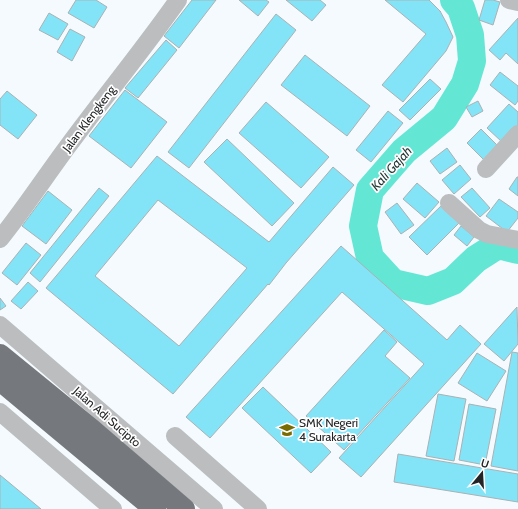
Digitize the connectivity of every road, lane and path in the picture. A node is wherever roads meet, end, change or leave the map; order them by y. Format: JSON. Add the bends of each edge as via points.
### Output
{"nodes":[{"id":1,"x":178,"y":0,"type":"edge"},
{"id":2,"x":509,"y":0,"type":"edge"},
{"id":3,"x":518,"y":2,"type":"edge"},
{"id":4,"x":518,"y":134,"type":"edge"},
{"id":5,"x":486,"y":168,"type":"dead end"},
{"id":6,"x":449,"y":203,"type":"dead end"},
{"id":7,"x":0,"y":239,"type":"edge"},
{"id":8,"x":518,"y":240,"type":"edge"},
{"id":9,"x":0,"y":325,"type":"edge"},
{"id":10,"x":0,"y":355,"type":"edge"},
{"id":11,"x":34,"y":355,"type":"junction"},
{"id":12,"x":9,"y":379,"type":"edge"},
{"id":13,"x":30,"y":405,"type":"junction"},
{"id":14,"x":0,"y":412,"type":"edge"},
{"id":15,"x":99,"y":423,"type":"junction"},
{"id":16,"x":14,"y":424,"type":"junction"},
{"id":17,"x":174,"y":436,"type":"dead end"},
{"id":18,"x":222,"y":478,"type":"junction"},
{"id":19,"x":125,"y":484,"type":"junction"},
{"id":20,"x":203,"y":506,"type":"edge"},
{"id":21,"x":108,"y":507,"type":"edge"},
{"id":22,"x":155,"y":509,"type":"edge"},
{"id":23,"x":258,"y":509,"type":"edge"}],
"edges":[{"from":1,"to":7,"type":"street","name":"Jalan Klengkeng"},
{"from":2,"to":3,"type":"street"},
{"from":4,"to":5,"type":"street"},
{"from":6,"to":8,"type":"street","via":[[479,230]]},
{"from":9,"to":11,"type":"street","name":"Jalan Adi Sucipto"},
{"from":10,"to":12,"type":"highway","name":"Jalan Adi Sucipto"},
{"from":11,"to":12,"type":"street"},
{"from":11,"to":15,"type":"street","name":"Jalan Adi Sucipto"},
{"from":12,"to":13,"type":"highway","name":"Jalan Adi Sucipto"},
{"from":12,"to":15,"type":"highway","name":"Jalan Adi Sucipto"},
{"from":13,"to":16,"type":"street"},
{"from":13,"to":19,"type":"highway","name":"Jalan Adi Sucipto"},
{"from":14,"to":16,"type":"street"},
{"from":15,"to":20,"type":"highway","name":"Jalan Adi Sucipto"},
{"from":16,"to":21,"type":"street"},
{"from":17,"to":18,"type":"street"},
{"from":18,"to":20,"type":"street"},
{"from":18,"to":23,"type":"street"},
{"from":19,"to":21,"type":"street"},
{"from":19,"to":22,"type":"highway","name":"Jalan Adi Sucipto"}]}
